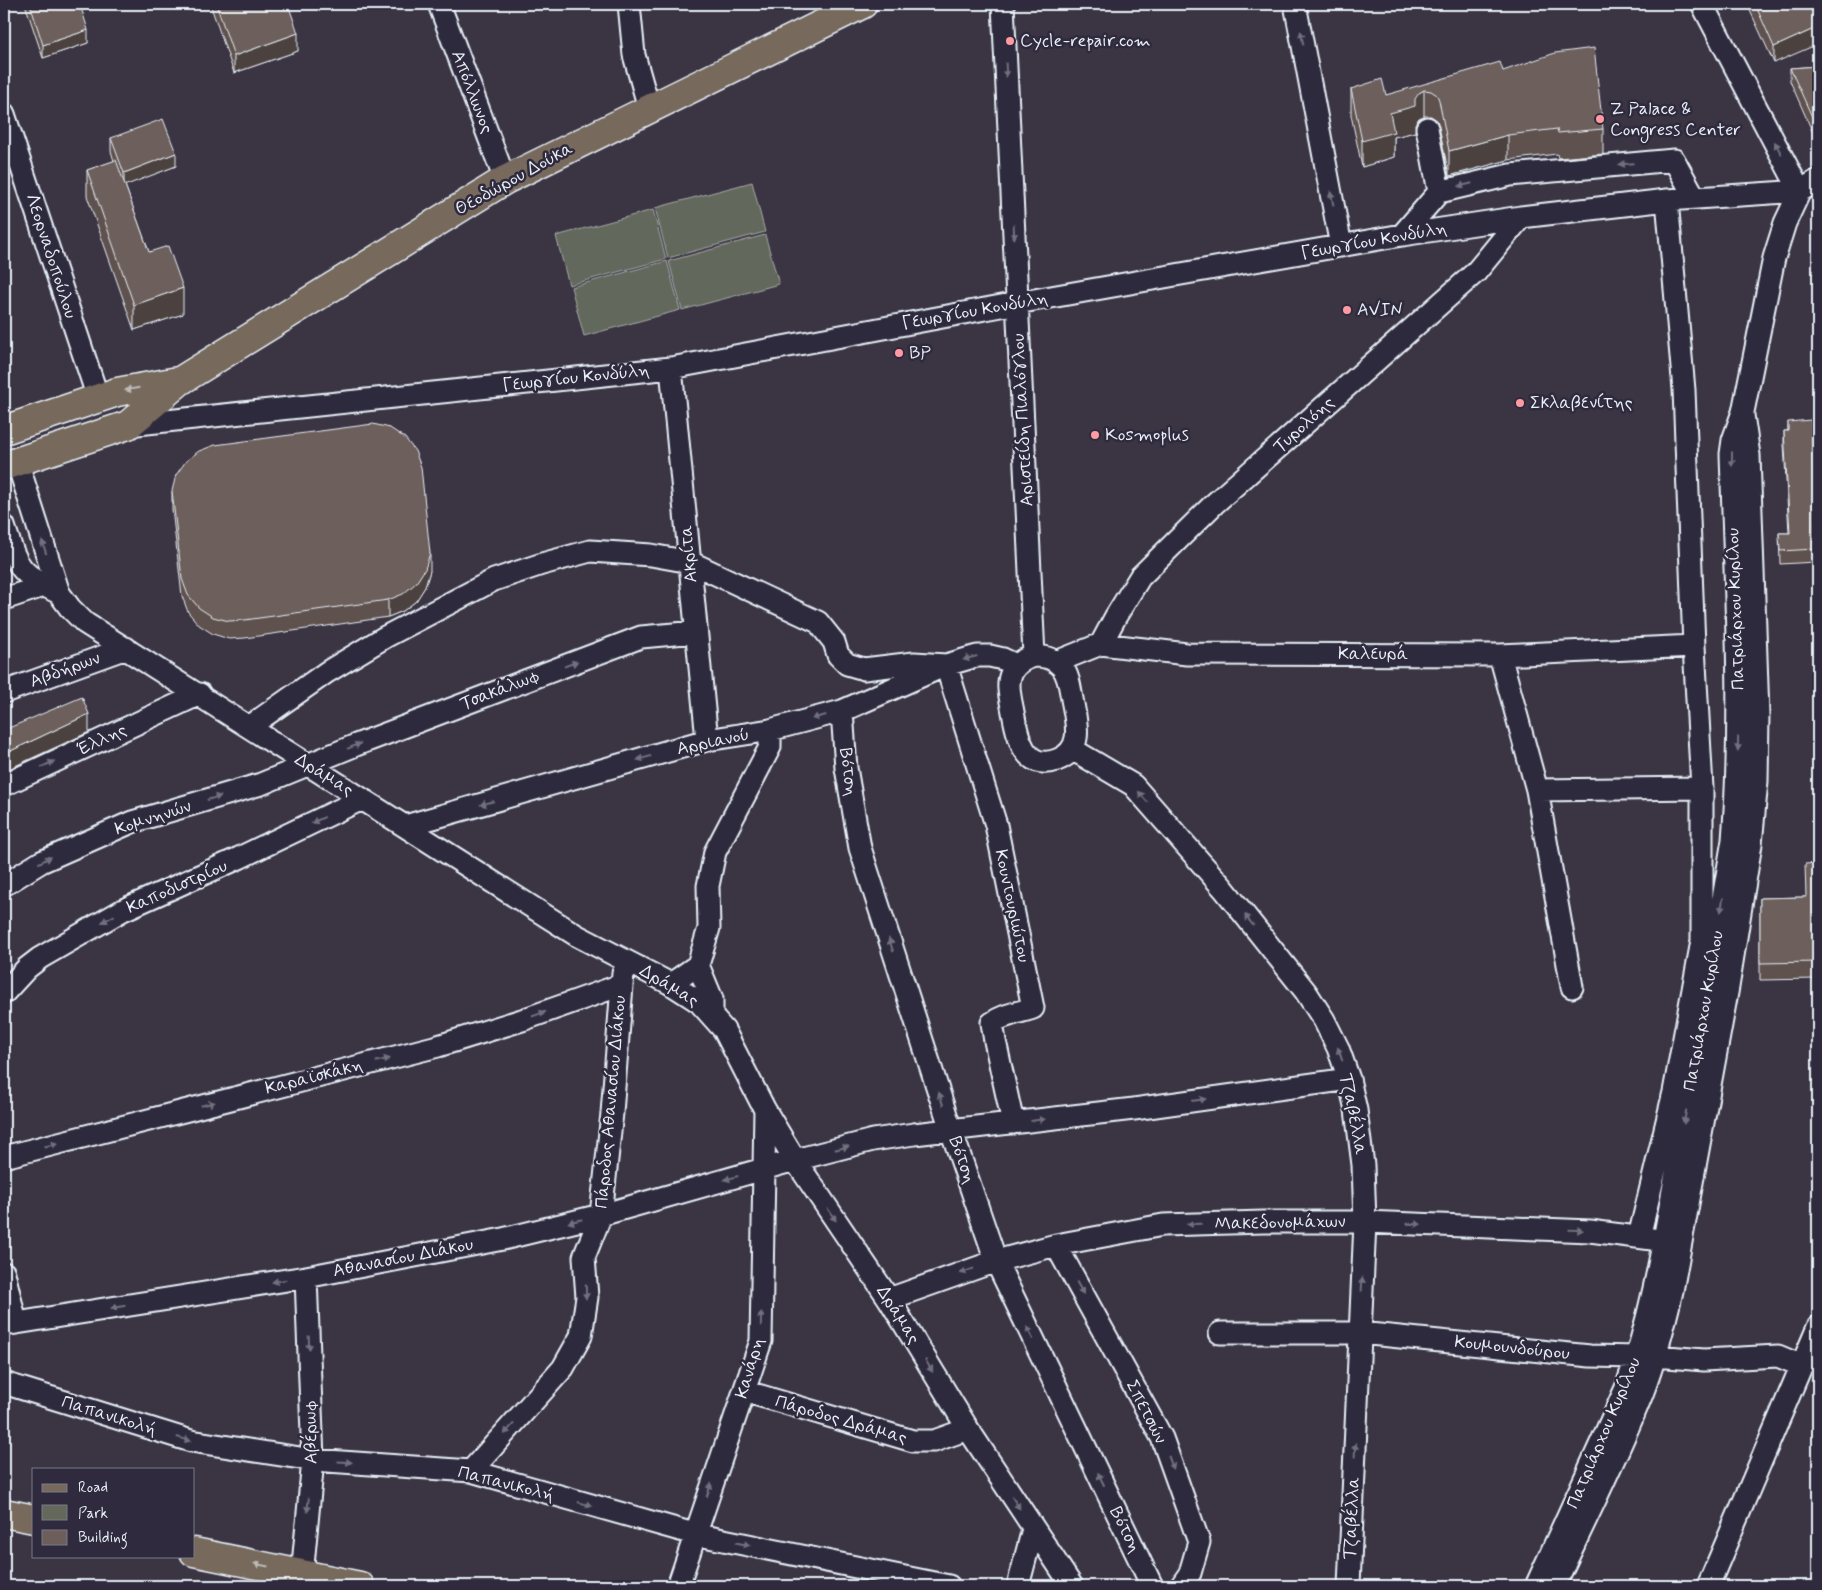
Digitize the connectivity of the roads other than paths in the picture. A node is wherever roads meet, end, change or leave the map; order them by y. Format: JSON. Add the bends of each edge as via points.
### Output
{"nodes":[{"id":1,"x":439,"y":4,"type":"edge"},
{"id":2,"x":629,"y":4,"type":"edge"},
{"id":3,"x":863,"y":4,"type":"edge"},
{"id":4,"x":1003,"y":4,"type":"edge"},
{"id":5,"x":1295,"y":4,"type":"edge"},
{"id":6,"x":1702,"y":4,"type":"edge"},
{"id":7,"x":650,"y":108,"type":"junction"},
{"id":8,"x":4,"y":114,"type":"edge"},
{"id":9,"x":1427,"y":128,"type":"dead end"},
{"id":10,"x":505,"y":180,"type":"junction"},
{"id":11,"x":1812,"y":188,"type":"edge"},
{"id":12,"x":1439,"y":192,"type":"junction"},
{"id":13,"x":1695,"y":198,"type":"junction"},
{"id":14,"x":1667,"y":200,"type":"junction"},
{"id":15,"x":1521,"y":217,"type":"junction"},
{"id":16,"x":1402,"y":235,"type":"junction"},
{"id":17,"x":1341,"y":246,"type":"junction"},
{"id":18,"x":1017,"y":303,"type":"junction"},
{"id":19,"x":672,"y":368,"type":"junction"},
{"id":20,"x":180,"y":381,"type":"junction"},
{"id":21,"x":98,"y":398,"type":"junction"},
{"id":22,"x":128,"y":424,"type":"junction"},
{"id":23,"x":4,"y":430,"type":"edge"},
{"id":24,"x":8,"y":461,"type":"edge"},
{"id":25,"x":4,"y":526,"type":"edge"},
{"id":26,"x":690,"y":562,"type":"junction"},
{"id":27,"x":51,"y":590,"type":"junction"},
{"id":28,"x":4,"y":599,"type":"edge"},
{"id":29,"x":696,"y":632,"type":"junction"},
{"id":30,"x":1101,"y":644,"type":"junction"},
{"id":31,"x":1694,"y":646,"type":"junction"},
{"id":32,"x":126,"y":648,"type":"junction"},
{"id":33,"x":1500,"y":655,"type":"junction"},
{"id":34,"x":1025,"y":661,"type":"junction"},
{"id":35,"x":1056,"y":662,"type":"junction"},
{"id":36,"x":946,"y":665,"type":"junction"},
{"id":37,"x":4,"y":692,"type":"edge"},
{"id":38,"x":200,"y":694,"type":"junction"},
{"id":39,"x":842,"y":711,"type":"junction"},
{"id":40,"x":249,"y":727,"type":"junction"},
{"id":41,"x":770,"y":730,"type":"junction"},
{"id":42,"x":707,"y":740,"type":"junction"},
{"id":43,"x":1072,"y":749,"type":"junction"},
{"id":44,"x":308,"y":765,"type":"junction"},
{"id":45,"x":4,"y":785,"type":"edge"},
{"id":46,"x":1702,"y":788,"type":"junction"},
{"id":47,"x":1536,"y":790,"type":"junction"},
{"id":48,"x":362,"y":799,"type":"junction"},
{"id":49,"x":405,"y":826,"type":"junction"},
{"id":50,"x":4,"y":885,"type":"edge"},
{"id":51,"x":624,"y":960,"type":"junction"},
{"id":52,"x":698,"y":965,"type":"junction"},
{"id":53,"x":671,"y":984,"type":"junction"},
{"id":54,"x":621,"y":985,"type":"junction"},
{"id":55,"x":1572,"y":987,"type":"dead end"},
{"id":56,"x":4,"y":993,"type":"edge"},
{"id":57,"x":712,"y":1015,"type":"junction"},
{"id":58,"x":1348,"y":1079,"type":"junction"},
{"id":59,"x":765,"y":1110,"type":"junction"},
{"id":60,"x":1013,"y":1123,"type":"junction"},
{"id":61,"x":952,"y":1130,"type":"junction"},
{"id":62,"x":4,"y":1157,"type":"edge"},
{"id":63,"x":795,"y":1160,"type":"junction"},
{"id":64,"x":764,"y":1169,"type":"junction"},
{"id":65,"x":601,"y":1215,"type":"junction"},
{"id":66,"x":1365,"y":1222,"type":"junction"},
{"id":67,"x":1639,"y":1237,"type":"junction"},
{"id":68,"x":1672,"y":1242,"type":"junction"},
{"id":69,"x":1056,"y":1245,"type":"junction"},
{"id":70,"x":996,"y":1261,"type":"junction"},
{"id":71,"x":4,"y":1273,"type":"edge"},
{"id":72,"x":306,"y":1277,"type":"junction"},
{"id":73,"x":889,"y":1300,"type":"junction"},
{"id":74,"x":10,"y":1324,"type":"edge"},
{"id":75,"x":1818,"y":1327,"type":"edge"},
{"id":76,"x":1220,"y":1333,"type":"dead end"},
{"id":77,"x":1360,"y":1333,"type":"junction"},
{"id":78,"x":1646,"y":1357,"type":"junction"},
{"id":79,"x":1802,"y":1366,"type":"junction"},
{"id":80,"x":4,"y":1383,"type":"edge"},
{"id":81,"x":744,"y":1391,"type":"junction"},
{"id":82,"x":968,"y":1430,"type":"junction"},
{"id":83,"x":313,"y":1460,"type":"junction"},
{"id":84,"x":471,"y":1471,"type":"junction"},
{"id":85,"x":4,"y":1513,"type":"edge"},
{"id":86,"x":23,"y":1519,"type":"edge"},
{"id":87,"x":1575,"y":1522,"type":"junction"},
{"id":88,"x":1033,"y":1529,"type":"junction"},
{"id":89,"x":694,"y":1534,"type":"junction"},
{"id":90,"x":195,"y":1552,"type":"edge"},
{"id":91,"x":301,"y":1580,"type":"edge"},
{"id":92,"x":360,"y":1586,"type":"edge"},
{"id":93,"x":678,"y":1586,"type":"edge"},
{"id":94,"x":949,"y":1586,"type":"edge"},
{"id":95,"x":1018,"y":1586,"type":"edge"},
{"id":96,"x":1072,"y":1586,"type":"edge"},
{"id":97,"x":1152,"y":1586,"type":"edge"},
{"id":98,"x":1181,"y":1586,"type":"edge"},
{"id":99,"x":1349,"y":1586,"type":"edge"},
{"id":100,"x":1536,"y":1586,"type":"edge"},
{"id":101,"x":1554,"y":1586,"type":"edge"},
{"id":102,"x":1708,"y":1586,"type":"edge"}],
"edges":[{"from":1,"to":10,"type":"street","name":"Απόλλωνος"},
{"from":2,"to":7,"type":"street","via":[[634,55]]},
{"from":3,"to":7,"type":"main road","name":"Θεοδώρου Δούκα"},
{"from":4,"to":18,"type":"street","name":"Αριστείδη Πιαλόγλου","one_way":true},
{"from":17,"to":5,"type":"street","one_way":true},
{"from":11,"to":6,"type":"street","one_way":true},
{"from":7,"to":10,"type":"main road","name":"Θεοδώρου Δούκα"},
{"from":8,"to":21,"type":"street","name":"Λεορναδοπούλου"},
{"from":9,"to":12,"type":"street"},
{"from":10,"to":20,"type":"main road","name":"Θεοδώρου Δούκα"},
{"from":11,"to":13,"type":"street","name":"Γεωργίου Κονδύλη"},
{"from":11,"to":68,"type":"street","name":"Πατριάρχου Κυρίλου","via":[[1785,223],[1774,258],[1743,412],[1749,455],[1748,715],[1757,781],[1752,844],[1719,985]]},
{"from":13,"to":12,"type":"street","one_way":true,"via":[[1674,160],[1510,175]]},
{"from":12,"to":16,"type":"street"},
{"from":13,"to":14,"type":"street","name":"Γεωργίου Κονδύλη"},
{"from":14,"to":15,"type":"street","name":"Γεωργίου Κονδύλη"},
{"from":14,"to":31,"type":"street","via":[[1684,390]]},
{"from":15,"to":16,"type":"street","name":"Γεωργίου Κονδύλη"},
{"from":15,"to":30,"type":"street","name":"Τυρολόης","via":[[1476,272],[1214,504],[1140,577]]},
{"from":16,"to":17,"type":"street","name":"Γεωργίου Κονδύλη"},
{"from":17,"to":18,"type":"street","name":"Γεωργίου Κονδύλη"},
{"from":18,"to":19,"type":"street","name":"Γεωργίου Κονδύλη"},
{"from":18,"to":34,"type":"street","name":"Αριστείδη Πιαλόγλου"},
{"from":19,"to":22,"type":"street","name":"Γεωργίου Κονδύλη"},
{"from":19,"to":26,"type":"street","name":"Ακρίτα"},
{"from":20,"to":21,"type":"main road","name":"Θεοδώρου Δούκα","one_way":true},
{"from":20,"to":22,"type":"main road","name":"Θεοδώρου Δούκα"},
{"from":21,"to":23,"type":"main road","name":"Θεοδώρου Δούκα"},
{"from":22,"to":24,"type":"main road","name":"Θεοδώρου Δούκα"},
{"from":27,"to":24,"type":"street","name":"Δράμας","one_way":true},
{"from":25,"to":27,"type":"street","name":"Δράμας","via":[[21,569]]},
{"from":26,"to":29,"type":"street","name":"Ακρίτα"},
{"from":26,"to":36,"type":"street","via":[[818,622],[847,664],[864,670],[914,662]]},
{"from":26,"to":40,"type":"street","via":[[651,555],[590,551],[494,580],[385,637],[327,672]]},
{"from":27,"to":28,"type":"street"},
{"from":27,"to":32,"type":"street","name":"Δράμας","via":[[85,623]]},
{"from":29,"to":42,"type":"street","name":"Ακρίτα"},
{"from":44,"to":29,"type":"street","name":"Τσακάλωφ","one_way":true,"via":[[641,637]]},
{"from":30,"to":33,"type":"street","name":"Καλευρά","via":[[1187,654]]},
{"from":30,"to":35,"type":"street","name":"Καλευρά"},
{"from":31,"to":33,"type":"street","name":"Καλευρά"},
{"from":31,"to":46,"type":"street"},
{"from":32,"to":37,"type":"street","name":"Αβδήρων"},
{"from":32,"to":38,"type":"street","name":"Δράμας"},
{"from":33,"to":47,"type":"street"},
{"from":34,"to":35,"type":"street","via":[[1044,656]]},
{"from":34,"to":36,"type":"street","name":"Αρριανού","one_way":true,"via":[[977,656]]},
{"from":34,"to":43,"type":"street","via":[[1011,674],[1009,682],[1018,740],[1029,755],[1047,762],[1065,756]]},
{"from":35,"to":43,"type":"street","via":[[1067,676],[1078,730]]},
{"from":36,"to":39,"type":"street","name":"Αρριανού"},
{"from":36,"to":60,"type":"street","name":"Κουντουριώτου","via":[[996,825],[1033,1008],[1001,1017],[992,1023]]},
{"from":38,"to":40,"type":"street","name":"Δράμας"},
{"from":45,"to":38,"type":"street","name":"Έλλης","one_way":true},
{"from":39,"to":41,"type":"street","name":"Αρριανού","one_way":true},
{"from":61,"to":39,"type":"street","name":"Βότση","one_way":true,"via":[[860,848],[846,768]]},
{"from":40,"to":44,"type":"street","name":"Δράμας"},
{"from":41,"to":42,"type":"street","name":"Αρριανού"},
{"from":41,"to":52,"type":"street","via":[[770,747],[715,852],[708,886],[710,928]]},
{"from":42,"to":49,"type":"street","name":"Αρριανού","one_way":true},
{"from":58,"to":43,"type":"street","name":"Τζαβέλλα","one_way":true,"via":[[1338,1048],[1306,992],[1224,889],[1133,785]]},
{"from":44,"to":48,"type":"street","name":"Δράμας"},
{"from":50,"to":44,"type":"street","name":"Κομνηνών","one_way":true,"via":[[41,862],[132,822],[261,784]]},
{"from":46,"to":47,"type":"street"},
{"from":46,"to":67,"type":"street","via":[[1702,942],[1674,1092]]},
{"from":47,"to":55,"type":"street"},
{"from":48,"to":49,"type":"street","name":"Δράμας"},
{"from":48,"to":56,"type":"street","name":"Καποδιστρίου","one_way":true,"via":[[123,910],[40,958]]},
{"from":49,"to":51,"type":"street","name":"Δράμας","via":[[576,935]]},
{"from":51,"to":53,"type":"street","name":"Δράμας"},
{"from":51,"to":54,"type":"street","name":"Πάροδος Αθανασίου Διάκου"},
{"from":52,"to":53,"type":"street"},
{"from":52,"to":57,"type":"street","via":[[712,999]]},
{"from":53,"to":57,"type":"street","name":"Δράμας","via":[[699,1002]]},
{"from":62,"to":54,"type":"street","name":"Καραϊσκάκη","one_way":true,"via":[[438,1046]]},
{"from":54,"to":65,"type":"street","name":"Πάροδος Αθανασίου Διάκου"},
{"from":57,"to":59,"type":"street","name":"Δράμας","via":[[732,1044]]},
{"from":60,"to":58,"type":"street","one_way":true},
{"from":58,"to":66,"type":"street","name":"Τζαβέλλα","via":[[1363,1165]]},
{"from":59,"to":63,"type":"street","name":"Δράμας"},
{"from":59,"to":64,"type":"street","name":"Κανάρη"},
{"from":60,"to":61,"type":"street"},
{"from":63,"to":61,"type":"street","one_way":true,"via":[[873,1140]]},
{"from":61,"to":70,"type":"street","name":"Βότση"},
{"from":63,"to":64,"type":"street","name":"Αθανασίου Διάκου"},
{"from":63,"to":73,"type":"street","name":"Δράμας","one_way":true},
{"from":64,"to":65,"type":"street","name":"Αθανασίου Διάκου","one_way":true},
{"from":81,"to":64,"type":"street","name":"Κανάρη","one_way":true,"via":[[761,1341]]},
{"from":65,"to":72,"type":"street","name":"Αθανασίου Διάκου","one_way":true,"via":[[503,1239]]},
{"from":65,"to":84,"type":"street","name":"Πάροδος Αθανασίου Διάκου","one_way":true,"via":[[584,1257],[587,1297],[581,1336],[563,1368]]},
{"from":66,"to":67,"type":"street","name":"Μακεδονομάχων","one_way":true,"via":[[1590,1231]]},
{"from":66,"to":69,"type":"street","name":"Μακεδονομάχων","one_way":true,"via":[[1163,1225]]},
{"from":77,"to":66,"type":"street","name":"Τζαβέλλα","one_way":true},
{"from":67,"to":68,"type":"street","name":"Μακεδονομάχων"},
{"from":68,"to":78,"type":"street","name":"Πατριάρχου Κυρίλου","via":[[1648,1319]]},
{"from":69,"to":70,"type":"street","name":"Μακεδονομάχων"},
{"from":69,"to":98,"type":"street","name":"Σπετσών","one_way":true,"via":[[1162,1438],[1199,1542],[1190,1573]]},
{"from":70,"to":73,"type":"street","name":"Μακεδονομάχων","one_way":true},
{"from":97,"to":70,"type":"street","name":"Βότση","one_way":true},
{"from":71,"to":74,"type":"street"},
{"from":72,"to":74,"type":"street","name":"Αθανασίου Διάκου","one_way":true},
{"from":72,"to":83,"type":"street","name":"Αβέρωφ","one_way":true},
{"from":73,"to":82,"type":"street","name":"Δράμας","one_way":true},
{"from":75,"to":79,"type":"street"},
{"from":76,"to":77,"type":"street","name":"Κουμουνδούρου"},
{"from":77,"to":78,"type":"street","name":"Κουμουνδούρου","via":[[1590,1356]]},
{"from":99,"to":77,"type":"street","name":"Τζαβέλλα","one_way":true},
{"from":78,"to":79,"type":"street","name":"Κουμουνδούρου","via":[[1704,1360],[1778,1356]]},
{"from":78,"to":87,"type":"street","name":"Πατριάρχου Κυρίλου","via":[[1642,1393],[1627,1431]]},
{"from":79,"to":102,"type":"street"},
{"from":80,"to":83,"type":"street","name":"Παπανικολή","one_way":true,"via":[[191,1441]]},
{"from":81,"to":82,"type":"street","name":"Πάροδος Δράμας","via":[[913,1441],[934,1442]]},
{"from":89,"to":81,"type":"street","name":"Κανάρη","one_way":true},
{"from":82,"to":88,"type":"street","name":"Δράμας","one_way":true},
{"from":83,"to":84,"type":"street","name":"Παπανικολή","one_way":true},
{"from":83,"to":91,"type":"street","name":"Αβέρωφ","one_way":true},
{"from":84,"to":89,"type":"street","name":"Παπανικολή","one_way":true},
{"from":85,"to":86,"type":"main road"},
{"from":87,"to":100,"type":"street","name":"Πατριάρχου Κυρίλου"},
{"from":87,"to":101,"type":"street","name":"Πατριάρχου Κυρίλου"},
{"from":88,"to":95,"type":"street"},
{"from":88,"to":96,"type":"street","name":"Δράμας"},
{"from":89,"to":93,"type":"street","name":"Κανάρη"},
{"from":89,"to":94,"type":"street","name":"Παπανικολή","one_way":true},
{"from":91,"to":90,"type":"main road","one_way":true},
{"from":91,"to":92,"type":"main road"}]}
